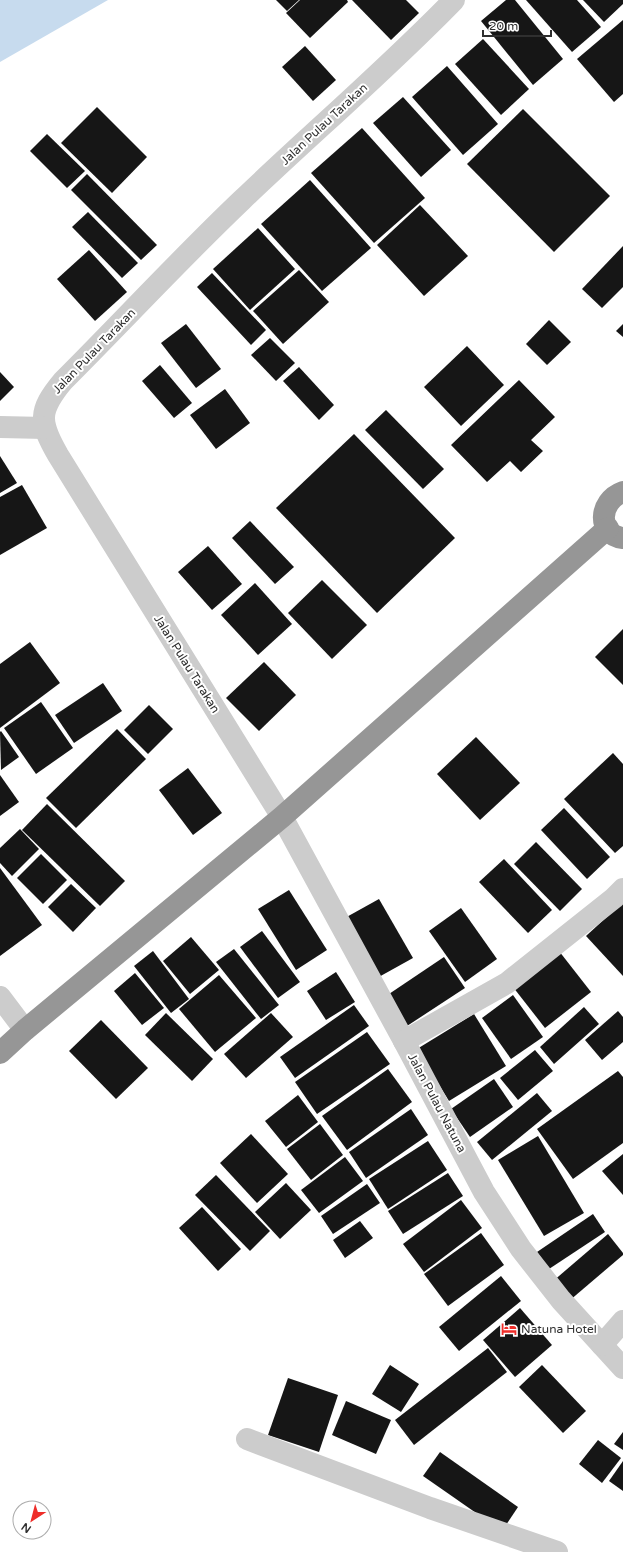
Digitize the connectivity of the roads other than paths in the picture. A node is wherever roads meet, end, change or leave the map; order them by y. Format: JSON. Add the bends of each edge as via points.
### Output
{"nodes":[{"id":1,"x":454,"y":0,"type":"edge"},
{"id":2,"x":0,"y":427,"type":"edge"},
{"id":3,"x":45,"y":428,"type":"junction"},
{"id":4,"x":623,"y":492,"type":"edge"},
{"id":5,"x":615,"y":533,"type":"edge"},
{"id":6,"x":282,"y":817,"type":"junction"},
{"id":7,"x":623,"y":889,"type":"edge"},
{"id":8,"x":0,"y":997,"type":"edge"},
{"id":9,"x":25,"y":1030,"type":"junction"},
{"id":10,"x":404,"y":1041,"type":"junction"},
{"id":11,"x":0,"y":1052,"type":"edge"},
{"id":12,"x":623,"y":1321,"type":"edge"},
{"id":13,"x":602,"y":1345,"type":"junction"},
{"id":14,"x":623,"y":1368,"type":"edge"},
{"id":15,"x":247,"y":1439,"type":"dead end"},
{"id":16,"x":557,"y":1552,"type":"edge"}],
"edges":[{"from":1,"to":3,"type":"street","name":"Jalan Pulau Tarakan","via":[[242,200],[63,381],[46,407],[43,418]]},
{"from":2,"to":3,"type":"street"},
{"from":3,"to":6,"type":"street","name":"Jalan Pulau Tarakan","via":[[58,455]]},
{"from":4,"to":5,"type":"highway","via":[[610,500],[604,514],[604,521]]},
{"from":5,"to":6,"type":"highway"},
{"from":6,"to":9,"type":"highway"},
{"from":6,"to":10,"type":"street","name":"Jalan Pulau Natuna"},
{"from":7,"to":10,"type":"street","via":[[507,983]]},
{"from":8,"to":9,"type":"street"},
{"from":9,"to":11,"type":"highway"},
{"from":10,"to":13,"type":"street","name":"Jalan Pulau Natuna","via":[[484,1192],[521,1249],[561,1300]]},
{"from":12,"to":13,"type":"street"},
{"from":13,"to":14,"type":"street","name":"Jalan Pulau Natuna"},
{"from":15,"to":16,"type":"street","via":[[430,1508]]}]}
